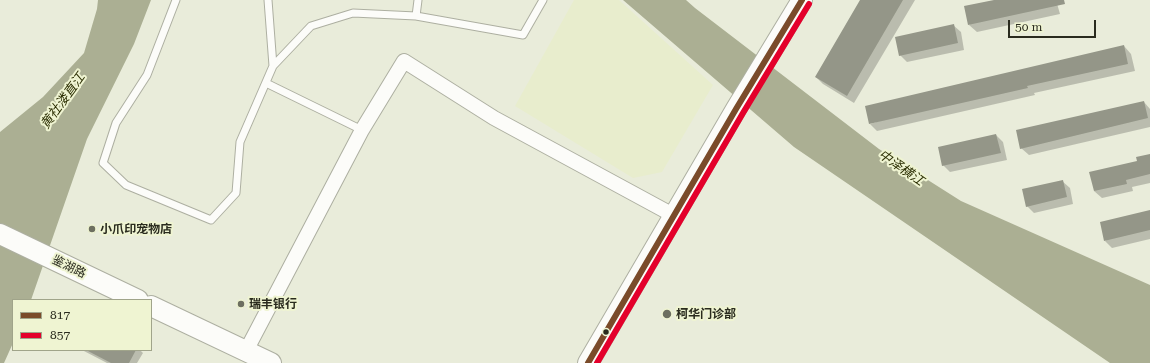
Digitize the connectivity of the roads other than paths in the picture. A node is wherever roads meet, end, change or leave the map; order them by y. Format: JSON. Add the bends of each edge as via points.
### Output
{"nodes":[{"id":1,"x":176,"y":0,"type":"edge"},
{"id":2,"x":268,"y":0,"type":"edge"},
{"id":3,"x":418,"y":0,"type":"edge"},
{"id":4,"x":543,"y":0,"type":"edge"},
{"id":5,"x":802,"y":0,"type":"edge"},
{"id":6,"x":416,"y":16,"type":"junction"},
{"id":7,"x":273,"y":66,"type":"junction"},
{"id":8,"x":266,"y":83,"type":"junction"},
{"id":9,"x":362,"y":130,"type":"junction"},
{"id":10,"x":673,"y":215,"type":"junction"},
{"id":11,"x":0,"y":234,"type":"edge"},
{"id":12,"x":136,"y":299,"type":"edge"},
{"id":13,"x":152,"y":306,"type":"edge"},
{"id":14,"x":246,"y":351,"type":"junction"},
{"id":15,"x":271,"y":363,"type":"edge"},
{"id":16,"x":588,"y":363,"type":"edge"}],
"edges":[{"from":1,"to":8,"type":"lane","via":[[147,75],[116,123],[103,163],[126,185],[211,220],[236,192],[240,142]]},
{"from":2,"to":7,"type":"lane"},
{"from":3,"to":6,"type":"lane"},
{"from":4,"to":6,"type":"lane","via":[[523,35]]},
{"from":5,"to":10,"type":"street"},
{"from":6,"to":7,"type":"lane","via":[[354,13],[311,26]]},
{"from":7,"to":8,"type":"lane"},
{"from":8,"to":9,"type":"lane"},
{"from":9,"to":10,"type":"street","via":[[404,61],[494,118]]},
{"from":9,"to":14,"type":"street"},
{"from":10,"to":16,"type":"street"},
{"from":11,"to":12,"type":"street","name":"鉴湖路"},
{"from":13,"to":14,"type":"street"},
{"from":14,"to":15,"type":"street"}]}
